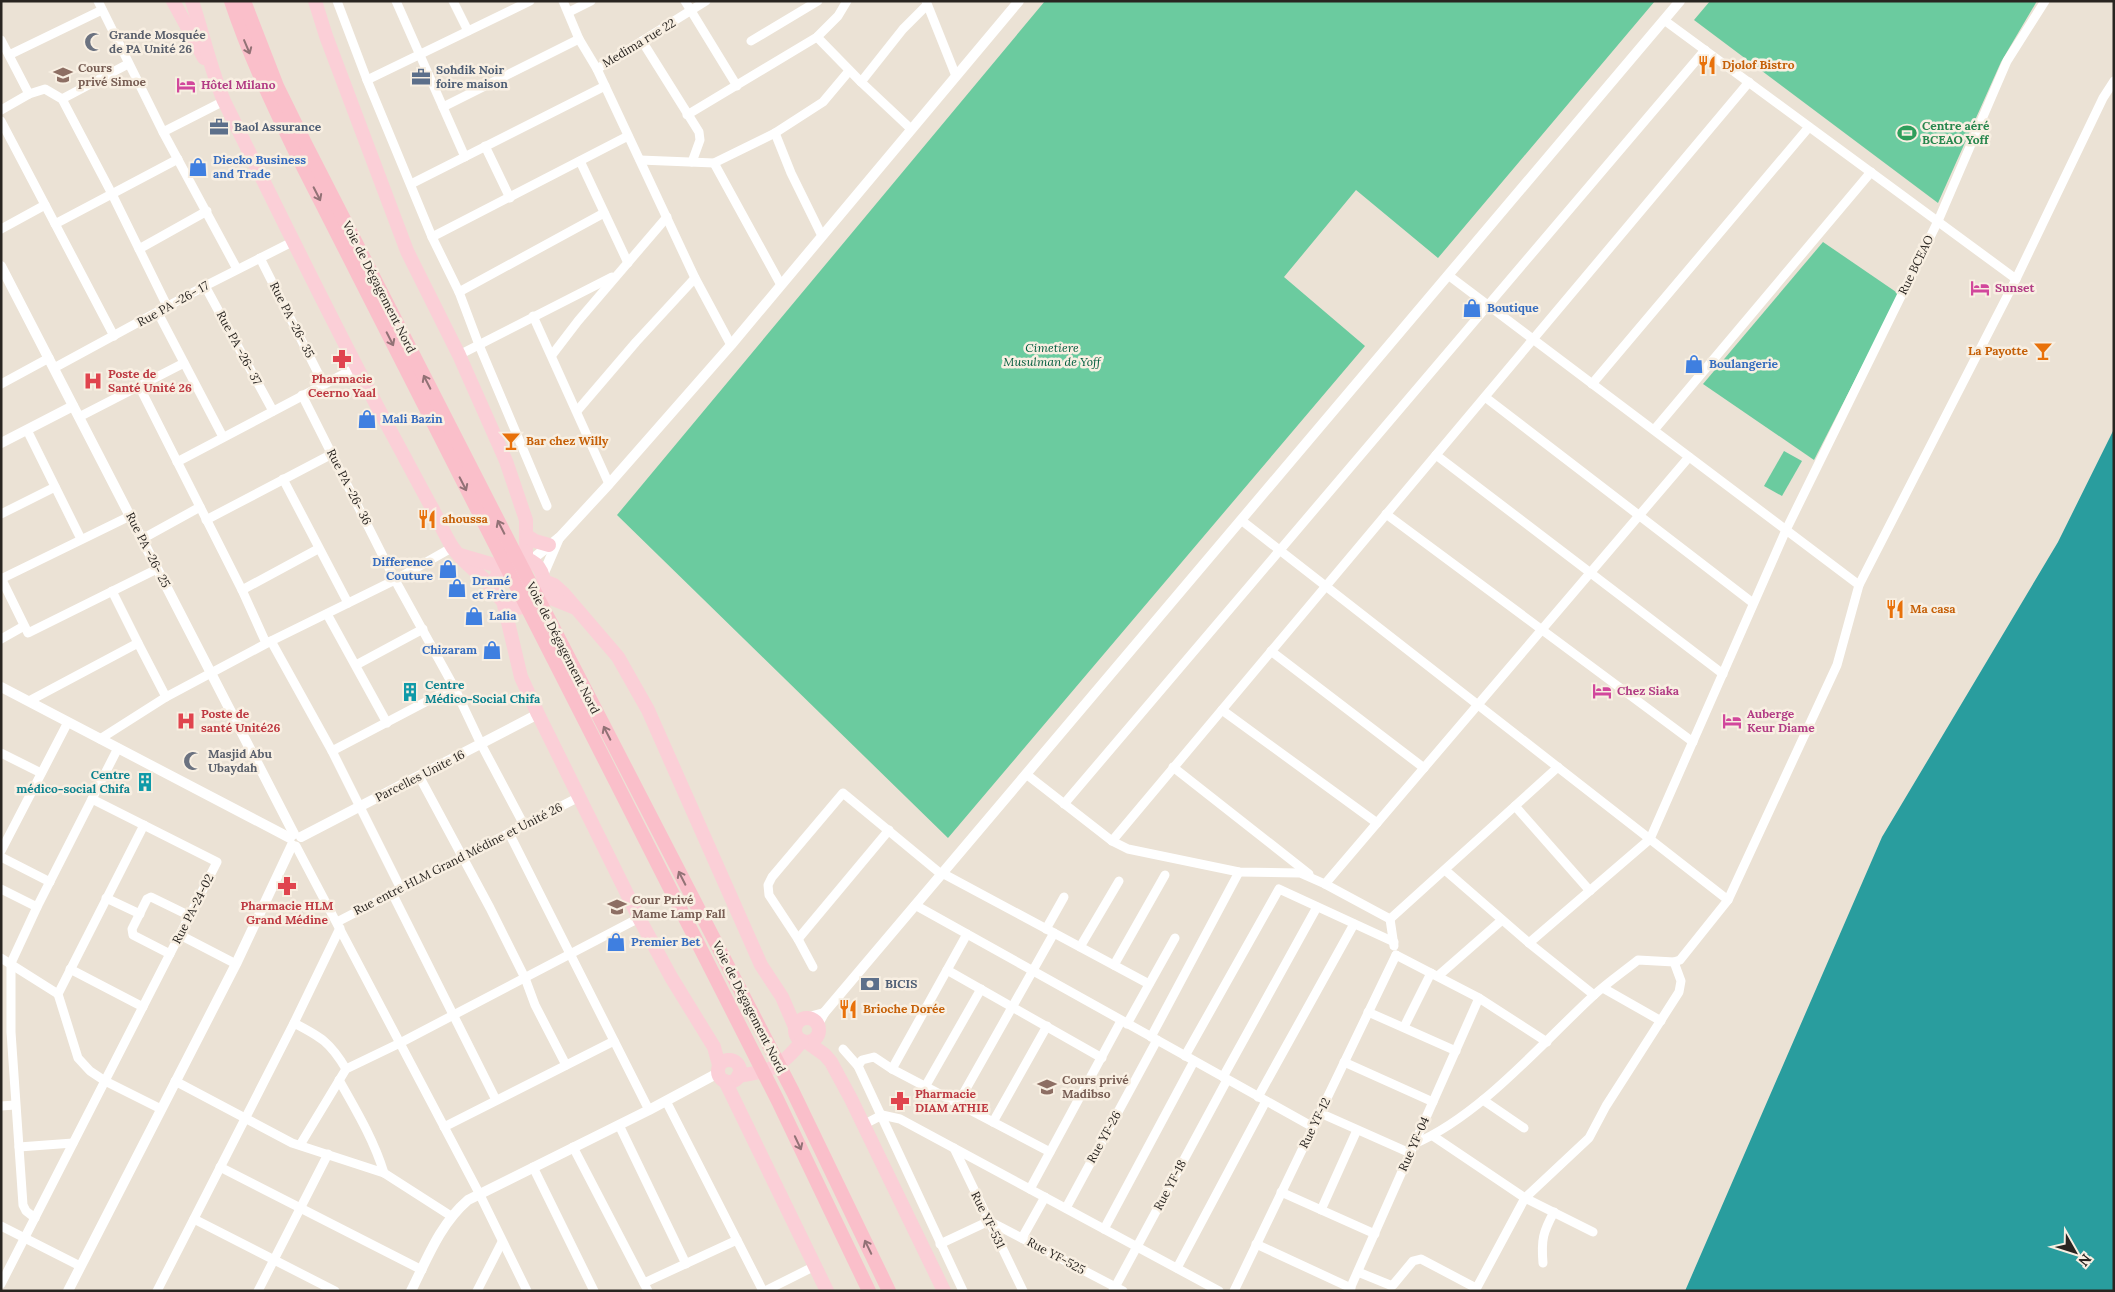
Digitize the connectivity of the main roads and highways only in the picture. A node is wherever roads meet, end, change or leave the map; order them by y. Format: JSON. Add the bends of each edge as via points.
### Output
{"nodes":[{"id":1,"x":173,"y":1,"type":"edge"},
{"id":2,"x":192,"y":1,"type":"edge"},
{"id":3,"x":231,"y":1,"type":"edge"},
{"id":4,"x":244,"y":1,"type":"edge"},
{"id":5,"x":315,"y":1,"type":"edge"},
{"id":6,"x":213,"y":75,"type":"junction"},
{"id":7,"x":526,"y":520,"type":"junction"},
{"id":8,"x":527,"y":536,"type":"junction"},
{"id":9,"x":554,"y":541,"type":"road end"},
{"id":10,"x":456,"y":551,"type":"junction"},
{"id":11,"x":528,"y":560,"type":"junction"},
{"id":12,"x":506,"y":563,"type":"junction"},
{"id":13,"x":543,"y":583,"type":"junction"},
{"id":14,"x":499,"y":596,"type":"junction"},
{"id":15,"x":521,"y":608,"type":"junction"},
{"id":16,"x":513,"y":645,"type":"junction"},
{"id":17,"x":808,"y":1028,"type":"junction"},
{"id":18,"x":729,"y":1071,"type":"junction"},
{"id":19,"x":827,"y":1291,"type":"edge"},
{"id":20,"x":869,"y":1291,"type":"edge"},
{"id":21,"x":889,"y":1291,"type":"edge"},
{"id":22,"x":944,"y":1291,"type":"edge"}],
"edges":[{"from":1,"to":6,"type":"main road"},
{"from":2,"to":6,"type":"main road"},
{"from":3,"to":20,"type":"highway","name":"Voie de Dégagement Nord","one_way":true,"via":[[266,91],[294,149],[777,1099]]},
{"from":21,"to":4,"type":"highway","name":"Voie de Dégagement Nord","one_way":true,"via":[[793,1092],[305,143],[277,86]]},
{"from":5,"to":7,"type":"main road","via":[[407,251],[506,461]]},
{"from":6,"to":10,"type":"main road","via":[[356,368]]},
{"from":7,"to":8,"type":"main road"},
{"from":7,"to":12,"type":"main road"},
{"from":8,"to":9,"type":"main road","via":[[535,542]]},
{"from":8,"to":11,"type":"main road"},
{"from":10,"to":12,"type":"main road"},
{"from":10,"to":14,"type":"main road"},
{"from":11,"to":12,"type":"main road"},
{"from":11,"to":13,"type":"main road","via":[[536,564]]},
{"from":12,"to":14,"type":"main road","via":[[495,578]]},
{"from":13,"to":15,"type":"main road","via":[[533,603]]},
{"from":13,"to":17,"type":"main road","via":[[559,589],[618,657],[648,710],[761,965]]},
{"from":14,"to":15,"type":"main road","via":[[508,605]]},
{"from":14,"to":16,"type":"main road"},
{"from":15,"to":16,"type":"main road"},
{"from":16,"to":18,"type":"main road","via":[[521,676],[538,714],[639,918]]},
{"from":17,"to":18,"type":"main road","via":[[773,1061]]},
{"from":17,"to":22,"type":"main road","via":[[831,1062],[864,1125]]},
{"from":18,"to":19,"type":"main road","via":[[735,1102]]}]}
